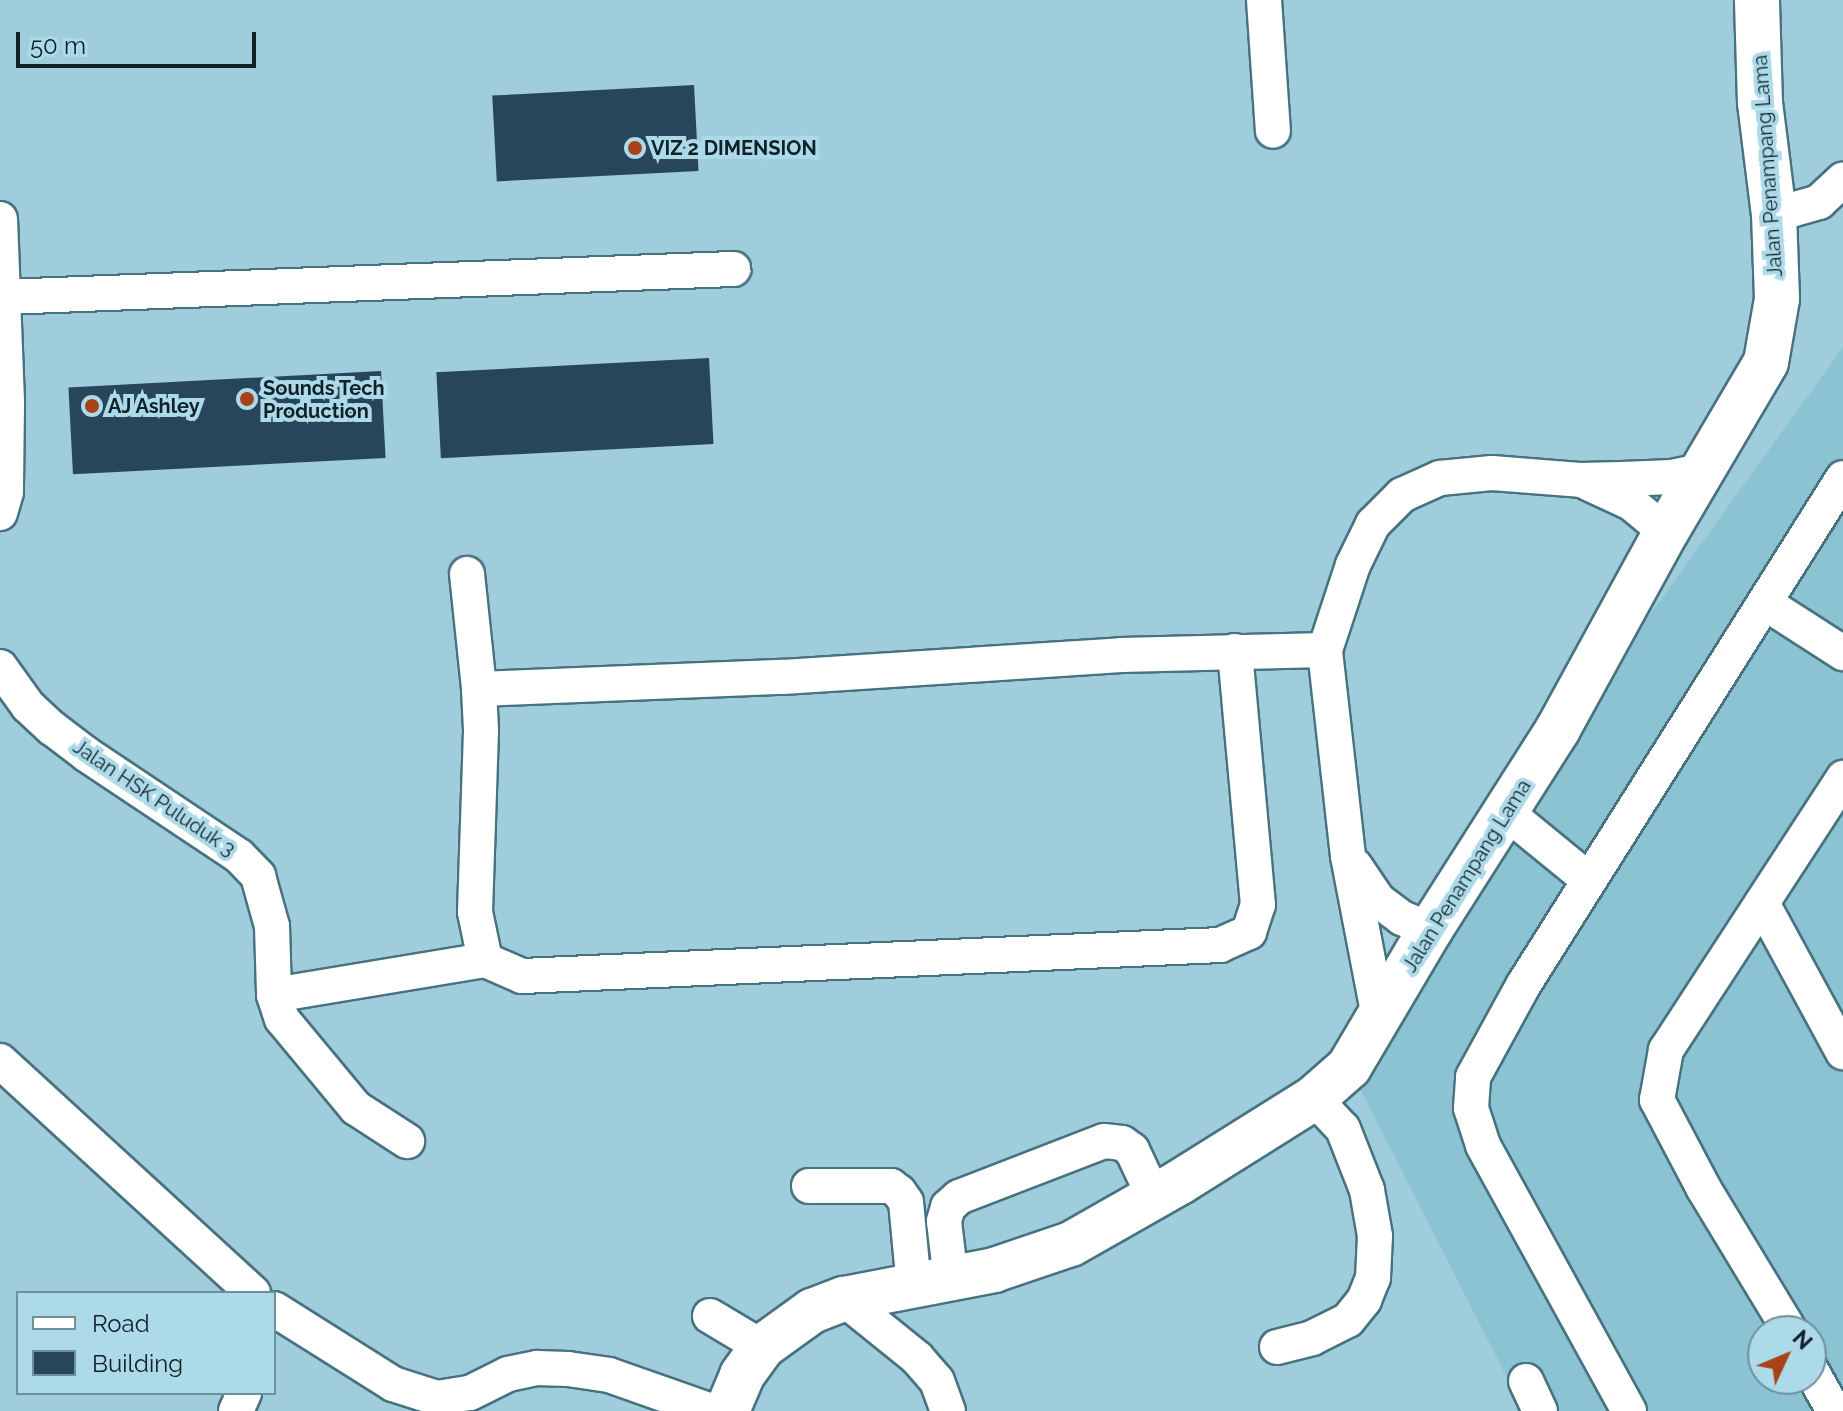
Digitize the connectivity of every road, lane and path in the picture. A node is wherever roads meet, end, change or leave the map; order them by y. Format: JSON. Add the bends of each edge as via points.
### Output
{"nodes":[{"id":1,"x":1264,"y":0,"type":"edge"},
{"id":2,"x":1757,"y":0,"type":"edge"},
{"id":3,"x":1273,"y":131,"type":"dead end"},
{"id":4,"x":1843,"y":180,"type":"edge"},
{"id":5,"x":1774,"y":215,"type":"junction"},
{"id":6,"x":0,"y":219,"type":"edge"},
{"id":7,"x":1,"y":255,"type":"edge"},
{"id":8,"x":733,"y":269,"type":"dead end"},
{"id":9,"x":4,"y":297,"type":"junction"},
{"id":10,"x":1701,"y":471,"type":"junction"},
{"id":11,"x":1843,"y":478,"type":"edge"},
{"id":12,"x":1580,"y":480,"type":"junction"},
{"id":13,"x":0,"y":513,"type":"edge"},
{"id":14,"x":1666,"y":532,"type":"junction"},
{"id":15,"x":467,"y":574,"type":"dead end"},
{"id":16,"x":1765,"y":603,"type":"junction"},
{"id":17,"x":1325,"y":650,"type":"junction"},
{"id":18,"x":1235,"y":651,"type":"junction"},
{"id":19,"x":1843,"y":653,"type":"edge"},
{"id":20,"x":0,"y":667,"type":"edge"},
{"id":21,"x":479,"y":689,"type":"junction"},
{"id":22,"x":1843,"y":778,"type":"edge"},
{"id":23,"x":1507,"y":813,"type":"junction"},
{"id":24,"x":1348,"y":856,"type":"junction"},
{"id":25,"x":1589,"y":880,"type":"junction"},
{"id":26,"x":1762,"y":903,"type":"junction"},
{"id":27,"x":1430,"y":930,"type":"junction"},
{"id":28,"x":485,"y":960,"type":"junction"},
{"id":29,"x":274,"y":995,"type":"junction"},
{"id":30,"x":1379,"y":1017,"type":"junction"},
{"id":31,"x":1843,"y":1052,"type":"edge"},
{"id":32,"x":0,"y":1061,"type":"edge"},
{"id":33,"x":1314,"y":1098,"type":"junction"},
{"id":34,"x":407,"y":1141,"type":"dead end"},
{"id":35,"x":809,"y":1186,"type":"dead end"},
{"id":36,"x":1154,"y":1197,"type":"junction"},
{"id":37,"x":932,"y":1284,"type":"junction"},
{"id":38,"x":251,"y":1291,"type":"edge"},
{"id":39,"x":844,"y":1299,"type":"junction"},
{"id":40,"x":1780,"y":1315,"type":"edge"},
{"id":41,"x":710,"y":1316,"type":"dead end"},
{"id":42,"x":277,"y":1317,"type":"edge"},
{"id":43,"x":762,"y":1347,"type":"junction"},
{"id":44,"x":1277,"y":1347,"type":"dead end"},
{"id":45,"x":636,"y":1398,"type":"edge"},
{"id":46,"x":437,"y":1404,"type":"edge"},
{"id":47,"x":711,"y":1411,"type":"edge"},
{"id":48,"x":727,"y":1411,"type":"edge"},
{"id":49,"x":948,"y":1411,"type":"edge"},
{"id":50,"x":1629,"y":1411,"type":"edge"}],
"edges":[{"from":1,"to":3,"type":"street"},
{"from":2,"to":5,"type":"main road","name":"Jalan Penampang Lama","via":[[1760,103]]},
{"from":4,"to":5,"type":"street","via":[[1819,202]]},
{"from":5,"to":10,"type":"main road","name":"Jalan Penampang Lama","via":[[1777,299],[1766,362]]},
{"from":6,"to":7,"type":"street"},
{"from":7,"to":9,"type":"street"},
{"from":8,"to":9,"type":"street"},
{"from":9,"to":13,"type":"street","via":[[6,492]]},
{"from":10,"to":12,"type":"street"},
{"from":10,"to":14,"type":"main road","name":"Jalan Penampang Lama"},
{"from":11,"to":16,"type":"street"},
{"from":12,"to":14,"type":"street","via":[[1631,503]]},
{"from":12,"to":17,"type":"street","via":[[1492,473],[1440,478],[1402,495],[1373,524]]},
{"from":14,"to":23,"type":"main road","name":"Jalan Penampang Lama"},
{"from":15,"to":21,"type":"street"},
{"from":16,"to":19,"type":"street"},
{"from":16,"to":25,"type":"street"},
{"from":17,"to":18,"type":"street"},
{"from":17,"to":24,"type":"street"},
{"from":18,"to":21,"type":"street"},
{"from":18,"to":28,"type":"street","via":[[1258,905],[1249,932],[1220,945],[522,976]]},
{"from":20,"to":29,"type":"street","name":"Jalan HSK Puluduk 3","via":[[52,728],[239,856],[258,876],[272,926]]},
{"from":21,"to":28,"type":"street","via":[[475,912]]},
{"from":22,"to":26,"type":"street"},
{"from":23,"to":25,"type":"street"},
{"from":23,"to":27,"type":"main road","name":"Jalan Penampang Lama"},
{"from":24,"to":27,"type":"street","via":[[1378,900]]},
{"from":24,"to":30,"type":"street"},
{"from":25,"to":50,"type":"street","via":[[1493,1036],[1473,1077],[1471,1108],[1483,1145]]},
{"from":26,"to":31,"type":"street"},
{"from":26,"to":40,"type":"street","via":[[1666,1050],[1657,1100]]},
{"from":27,"to":30,"type":"main road","name":"Jalan Penampang Lama"},
{"from":28,"to":29,"type":"street"},
{"from":29,"to":34,"type":"street","via":[[293,1036],[356,1108]]},
{"from":30,"to":33,"type":"main road","name":"Jalan Penampang Lama","via":[[1349,1067]]},
{"from":32,"to":38,"type":"street"},
{"from":33,"to":36,"type":"main road","name":"Jalan Penampang Lama"},
{"from":33,"to":44,"type":"street","via":[[1343,1129],[1367,1190],[1375,1236],[1373,1278],[1348,1320],[1312,1338]]},
{"from":35,"to":37,"type":"street","via":[[891,1186],[899,1192]]},
{"from":36,"to":37,"type":"main road","name":"Jalan Penampang Lama","via":[[1071,1244]]},
{"from":36,"to":37,"type":"street","via":[[1132,1150],[1104,1141],[959,1197],[948,1207]]},
{"from":37,"to":39,"type":"main road","name":"Jalan Penampang Lama"},
{"from":39,"to":43,"type":"main road","name":"Jalan Penampang Lama","via":[[803,1316]]},
{"from":39,"to":49,"type":"street","via":[[917,1358],[937,1381]]},
{"from":41,"to":43,"type":"street"},
{"from":42,"to":46,"type":"street"},
{"from":43,"to":48,"type":"main road","name":"Jalan Penampang Lama","via":[[742,1375]]},
{"from":45,"to":46,"type":"street","via":[[595,1373],[537,1368],[508,1374]]},
{"from":45,"to":47,"type":"street"}]}
